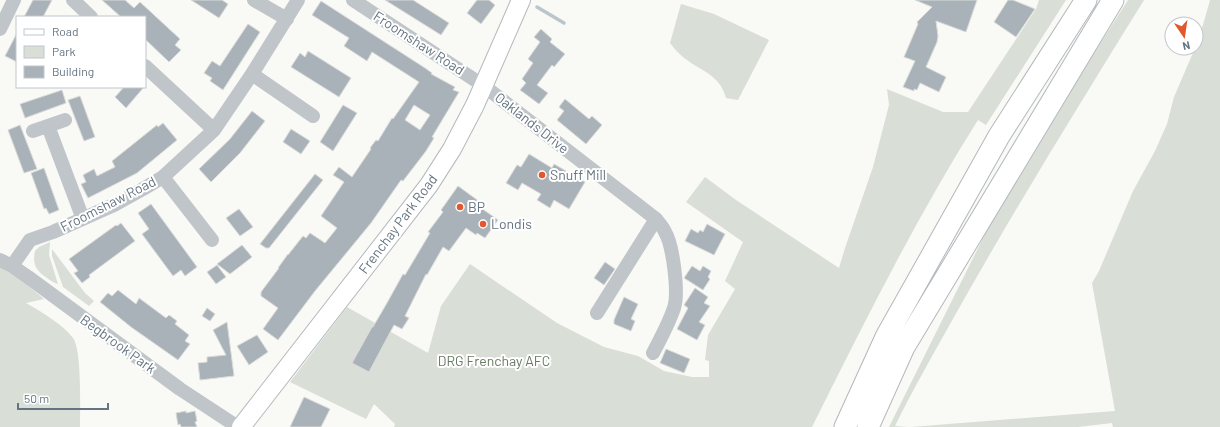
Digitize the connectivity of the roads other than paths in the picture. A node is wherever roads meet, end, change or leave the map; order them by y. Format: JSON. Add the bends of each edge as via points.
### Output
{"nodes":[{"id":1,"x":14,"y":0,"type":"edge"},
{"id":2,"x":73,"y":0,"type":"edge"},
{"id":3,"x":254,"y":0,"type":"edge"},
{"id":4,"x":298,"y":0,"type":"edge"},
{"id":5,"x":353,"y":0,"type":"edge"},
{"id":6,"x":521,"y":0,"type":"edge"},
{"id":7,"x":1086,"y":0,"type":"edge"},
{"id":8,"x":1113,"y":0,"type":"edge"},
{"id":9,"x":90,"y":16,"type":"edge"},
{"id":10,"x":287,"y":19,"type":"junction"},
{"id":11,"x":0,"y":30,"type":"edge"},
{"id":12,"x":146,"y":67,"type":"edge"},
{"id":13,"x":252,"y":74,"type":"junction"},
{"id":14,"x":484,"y":86,"type":"junction"},
{"id":15,"x":313,"y":116,"type":"dead end"},
{"id":16,"x":65,"y":120,"type":"dead end"},
{"id":17,"x":48,"y":126,"type":"junction"},
{"id":18,"x":214,"y":130,"type":"junction"},
{"id":19,"x":33,"y":131,"type":"dead end"},
{"id":20,"x":163,"y":177,"type":"junction"},
{"id":21,"x":83,"y":219,"type":"junction"},
{"id":22,"x":656,"y":219,"type":"junction"},
{"id":23,"x":212,"y":240,"type":"dead end"},
{"id":24,"x":6,"y":263,"type":"edge"},
{"id":25,"x":597,"y":313,"type":"dead end"},
{"id":26,"x":653,"y":353,"type":"dead end"},
{"id":27,"x":238,"y":427,"type":"edge"},
{"id":28,"x":241,"y":427,"type":"edge"},
{"id":29,"x":845,"y":427,"type":"edge"},
{"id":30,"x":868,"y":427,"type":"edge"}],
"edges":[{"from":1,"to":11,"type":"street"},
{"from":2,"to":9,"type":"street"},
{"from":3,"to":10,"type":"street"},
{"from":4,"to":10,"type":"street","name":"Froomshaw Road"},
{"from":5,"to":14,"type":"street","name":"Froomshaw Road"},
{"from":6,"to":14,"type":"main road","name":"Frenchay Park Road"},
{"from":7,"to":29,"type":"highway","via":[[995,143],[886,337]]},
{"from":8,"to":30,"type":"highway","via":[[904,347]]},
{"from":10,"to":13,"type":"street","name":"Froomshaw Road"},
{"from":12,"to":18,"type":"street"},
{"from":13,"to":15,"type":"street"},
{"from":13,"to":18,"type":"street","name":"Froomshaw Road"},
{"from":14,"to":22,"type":"street","name":"Oaklands Drive"},
{"from":14,"to":28,"type":"main road","name":"Frenchay Park Road","via":[[452,149],[429,185]]},
{"from":16,"to":17,"type":"street"},
{"from":17,"to":19,"type":"street"},
{"from":17,"to":21,"type":"street"},
{"from":18,"to":20,"type":"street","name":"Froomshaw Road"},
{"from":20,"to":21,"type":"street","name":"Froomshaw Road","via":[[116,204]]},
{"from":20,"to":23,"type":"street"},
{"from":21,"to":24,"type":"street","name":"Froomshaw Road","via":[[30,240]]},
{"from":22,"to":25,"type":"street"},
{"from":22,"to":26,"type":"street","name":"Oaklands Drive","via":[[670,244],[676,293],[675,306]]},
{"from":24,"to":27,"type":"street","name":"Begbrook Park","via":[[186,393]]}]}
